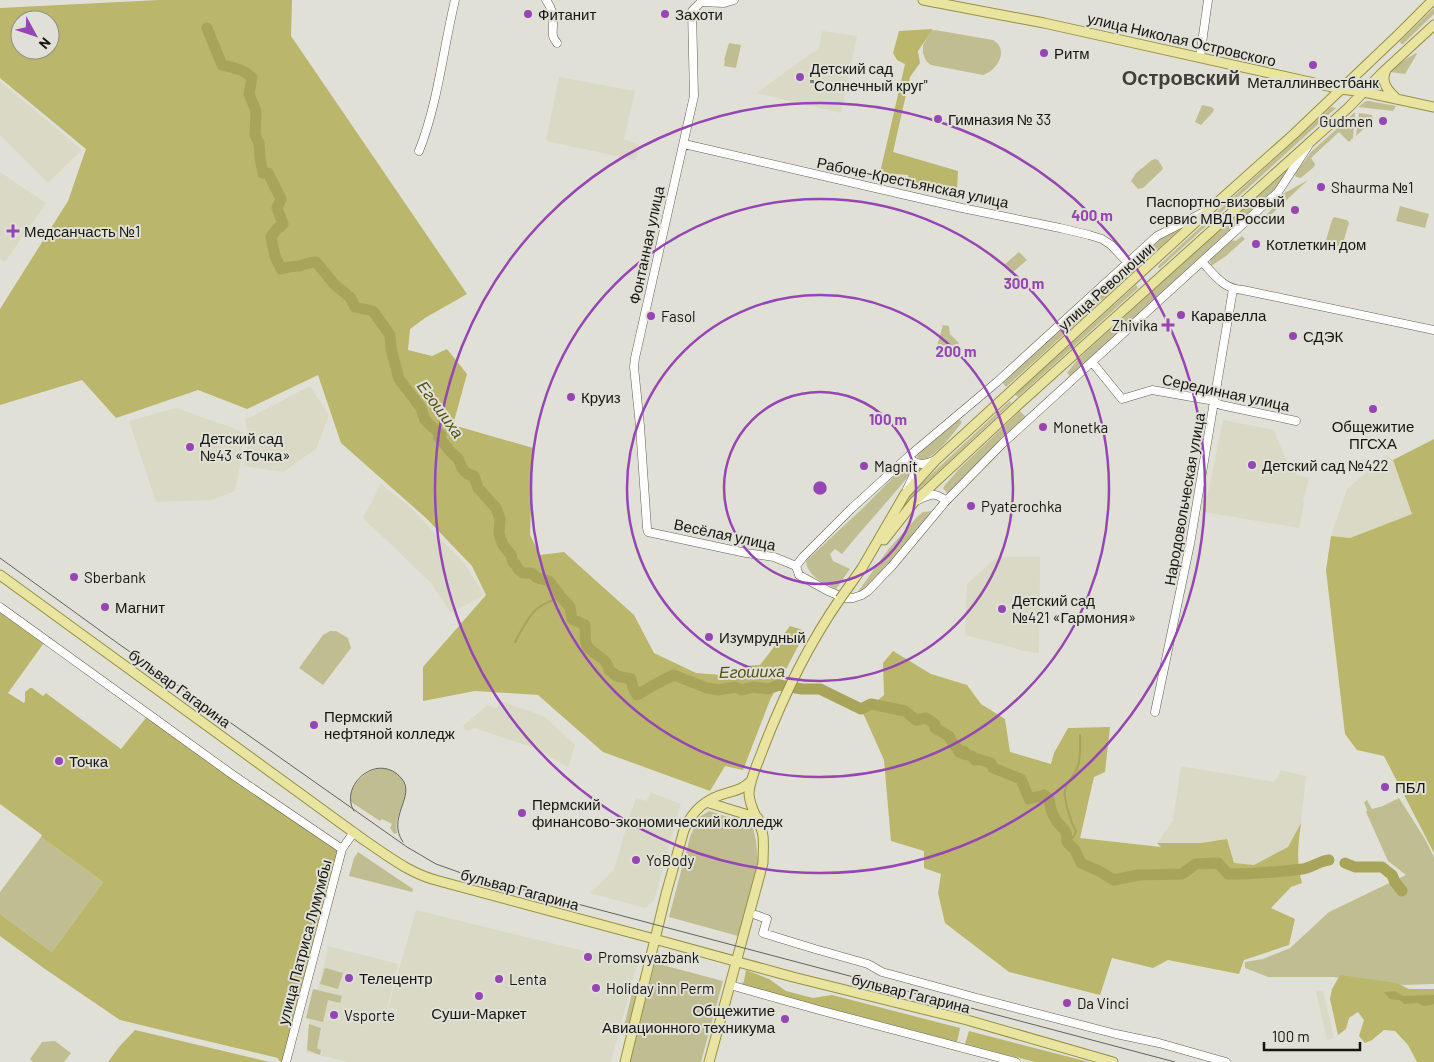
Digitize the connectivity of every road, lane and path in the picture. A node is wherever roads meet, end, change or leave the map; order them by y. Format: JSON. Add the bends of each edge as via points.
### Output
{"nodes":[{"id":1,"x":455,"y":0,"type":"edge"},
{"id":2,"x":546,"y":0,"type":"edge"},
{"id":3,"x":734,"y":0,"type":"edge"},
{"id":4,"x":923,"y":0,"type":"edge"},
{"id":5,"x":1208,"y":0,"type":"edge"},
{"id":6,"x":1428,"y":0,"type":"edge"},
{"id":7,"x":1433,"y":0,"type":"edge"},
{"id":8,"x":956,"y":3,"type":"edge"},
{"id":9,"x":1423,"y":11,"type":"junction"},
{"id":10,"x":1434,"y":25,"type":"edge"},
{"id":11,"x":1399,"y":34,"type":"junction"},
{"id":12,"x":557,"y":43,"type":"dead end"},
{"id":13,"x":1411,"y":47,"type":"junction"},
{"id":14,"x":1200,"y":57,"type":"junction"},
{"id":15,"x":1387,"y":69,"type":"junction"},
{"id":16,"x":1341,"y":89,"type":"junction"},
{"id":17,"x":1364,"y":92,"type":"junction"},
{"id":18,"x":1397,"y":99,"type":"junction"},
{"id":19,"x":1434,"y":107,"type":"edge"},
{"id":20,"x":1312,"y":140,"type":"junction"},
{"id":21,"x":684,"y":144,"type":"junction"},
{"id":22,"x":419,"y":151,"type":"dead end"},
{"id":23,"x":1210,"y":209,"type":"junction"},
{"id":24,"x":1152,"y":262,"type":"junction"},
{"id":25,"x":1202,"y":262,"type":"junction"},
{"id":26,"x":1128,"y":263,"type":"junction"},
{"id":27,"x":1163,"y":273,"type":"junction"},
{"id":28,"x":1233,"y":289,"type":"junction"},
{"id":29,"x":1434,"y":330,"type":"edge"},
{"id":30,"x":1092,"y":362,"type":"junction"},
{"id":31,"x":1215,"y":402,"type":"junction"},
{"id":32,"x":1296,"y":420,"type":"dead end"},
{"id":33,"x":908,"y":456,"type":"junction"},
{"id":34,"x":936,"y":460,"type":"junction"},
{"id":35,"x":915,"y":463,"type":"junction"},
{"id":36,"x":948,"y":470,"type":"junction"},
{"id":37,"x":905,"y":494,"type":"junction"},
{"id":38,"x":939,"y":496,"type":"junction"},
{"id":39,"x":946,"y":501,"type":"junction"},
{"id":40,"x":914,"y":502,"type":"junction"},
{"id":41,"x":648,"y":532,"type":"joint"},
{"id":42,"x":796,"y":566,"type":"junction"},
{"id":43,"x":862,"y":568,"type":"junction"},
{"id":44,"x":0,"y":574,"type":"edge"},
{"id":45,"x":0,"y":607,"type":"edge"},
{"id":46,"x":1156,"y":712,"type":"dead end"},
{"id":47,"x":751,"y":781,"type":"junction"},
{"id":48,"x":706,"y":802,"type":"junction"},
{"id":49,"x":758,"y":818,"type":"junction"},
{"id":50,"x":354,"y":832,"type":"junction"},
{"id":51,"x":342,"y":850,"type":"junction"},
{"id":52,"x":756,"y":915,"type":"dead end"},
{"id":53,"x":655,"y":939,"type":"junction"},
{"id":54,"x":736,"y":961,"type":"junction"},
{"id":55,"x":730,"y":985,"type":"junction"},
{"id":56,"x":1108,"y":1061,"type":"edge"},
{"id":57,"x":286,"y":1062,"type":"edge"},
{"id":58,"x":625,"y":1062,"type":"edge"},
{"id":59,"x":709,"y":1062,"type":"edge"},
{"id":60,"x":1016,"y":1062,"type":"edge"},
{"id":61,"x":1226,"y":1062,"type":"edge"}],
"edges":[{"from":1,"to":22,"type":"street","via":[[436,94]]},
{"from":2,"to":12,"type":"street","via":[[554,22],[552,38]]},
{"from":3,"to":21,"type":"street","name":"Фонтанная улица","via":[[701,2],[692,11],[694,96]]},
{"from":4,"to":8,"type":"main road","name":"улица Николая Островского"},
{"from":5,"to":14,"type":"street"},
{"from":6,"to":9,"type":"street"},
{"from":7,"to":9,"type":"main road","name":"улица Революции"},
{"from":8,"to":14,"type":"main road","name":"улица Николая Островского"},
{"from":9,"to":11,"type":"main road","name":"улица Революции"},
{"from":10,"to":13,"type":"main road","name":"улица Революции"},
{"from":11,"to":13,"type":"main road","via":[[1396,39],[1398,47]]},
{"from":11,"to":16,"type":"main road","name":"улица Революции"},
{"from":13,"to":15,"type":"main road","name":"улица Революции"},
{"from":14,"to":16,"type":"main road","name":"улица Николая Островского"},
{"from":15,"to":17,"type":"main road","name":"улица Революции"},
{"from":15,"to":18,"type":"main road","via":[[1384,84]]},
{"from":16,"to":17,"type":"main road","name":"улица Николая Островского"},
{"from":16,"to":23,"type":"main road","name":"улица Революции"},
{"from":17,"to":18,"type":"main road","name":"улица Николая Островского"},
{"from":17,"to":20,"type":"main road","name":"улица Революции"},
{"from":18,"to":19,"type":"main road","name":"улица Николая Островского"},
{"from":20,"to":25,"type":"street","via":[[1278,192]]},
{"from":20,"to":27,"type":"main road","name":"улица Революции"},
{"from":21,"to":26,"type":"street","name":"Рабоче-Крестьянская улица","via":[[1088,235],[1111,245]]},
{"from":21,"to":41,"type":"street","name":"Фонтанная улица","via":[[634,368]]},
{"from":23,"to":24,"type":"main road","name":"улица Революции"},
{"from":23,"to":26,"type":"street","name":"улица Революции","via":[[1157,236]]},
{"from":24,"to":27,"type":"main road","via":[[1152,271]]},
{"from":24,"to":34,"type":"main road","name":"улица Революции"},
{"from":25,"to":28,"type":"street"},
{"from":25,"to":30,"type":"street"},
{"from":26,"to":33,"type":"street","name":"улица Революции","via":[[997,382]]},
{"from":27,"to":36,"type":"main road","name":"улица Революции"},
{"from":28,"to":29,"type":"street"},
{"from":28,"to":31,"type":"street","name":"Народовольческая улица"},
{"from":30,"to":31,"type":"street","name":"Серединная улица","via":[[1122,398],[1152,390]]},
{"from":30,"to":39,"type":"street","via":[[1002,444]]},
{"from":31,"to":32,"type":"street","name":"Серединная улица"},
{"from":31,"to":46,"type":"street","name":"Народовольческая улица","via":[[1182,591]]},
{"from":33,"to":35,"type":"street"},
{"from":33,"to":42,"type":"street","name":"улица Революции"},
{"from":34,"to":35,"type":"street"},
{"from":34,"to":37,"type":"main road","name":"улица Революции"},
{"from":35,"to":37,"type":"street"},
{"from":36,"to":38,"type":"street","via":[[940,481]]},
{"from":36,"to":40,"type":"main road","name":"улица Революции"},
{"from":37,"to":43,"type":"main road","name":"улица Революции"},
{"from":38,"to":39,"type":"street"},
{"from":38,"to":40,"type":"street","via":[[934,494]]},
{"from":39,"to":42,"type":"street","via":[[892,566],[862,595],[853,598],[839,596],[799,575]]},
{"from":40,"to":43,"type":"main road","name":"улица Революции"},
{"from":41,"to":42,"type":"street","name":"Весёлая улица","via":[[774,557]]},
{"from":43,"to":47,"type":"main road","name":"улица Революции","bridge":true,"via":[[831,612],[792,680]]},
{"from":44,"to":50,"type":"main road","name":"бульвар Гагарина"},
{"from":45,"to":51,"type":"street"},
{"from":47,"to":48,"type":"main road","via":[[746,787]]},
{"from":47,"to":49,"type":"main road","name":"улица Революции","via":[[750,802]]},
{"from":48,"to":49,"type":"main road"},
{"from":48,"to":53,"type":"main road","via":[[691,816],[684,830]]},
{"from":49,"to":54,"type":"main road","name":"улица Революции","via":[[763,836],[762,863]]},
{"from":50,"to":51,"type":"street","name":"улица Патриса Лумумбы"},
{"from":50,"to":53,"type":"main road","name":"бульвар Гагарина","via":[[426,878]]},
{"from":51,"to":57,"type":"street","name":"улица Патриса Лумумбы"},
{"from":52,"to":61,"type":"street","name":"бульвар Гагарина","via":[[767,919],[763,933],[868,964],[882,972]]},
{"from":53,"to":54,"type":"main road","name":"бульвар Гагарина"},
{"from":53,"to":58,"type":"main road"},
{"from":54,"to":55,"type":"main road","name":"улица Революции"},
{"from":54,"to":56,"type":"main road","name":"бульвар Гагарина","via":[[967,1020]]},
{"from":55,"to":59,"type":"main road","name":"улица Революции"},
{"from":55,"to":60,"type":"street"}]}
